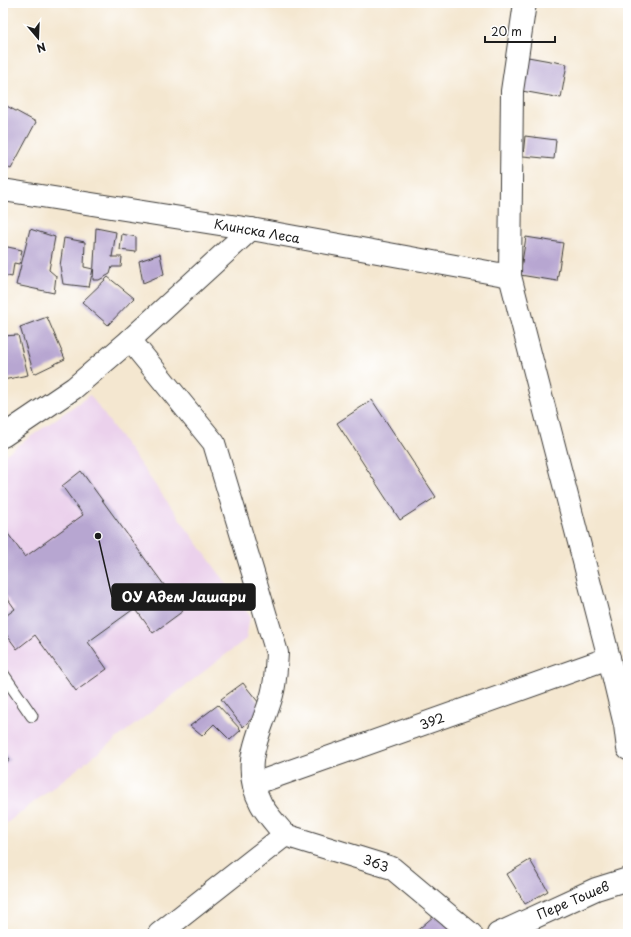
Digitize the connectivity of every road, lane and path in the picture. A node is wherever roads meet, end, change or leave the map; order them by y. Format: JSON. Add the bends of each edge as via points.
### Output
{"nodes":[{"id":1,"x":525,"y":3,"type":"edge"},
{"id":2,"x":3,"y":190,"type":"edge"},
{"id":3,"x":251,"y":229,"type":"junction"},
{"id":4,"x":510,"y":276,"type":"junction"},
{"id":5,"x":130,"y":340,"type":"junction"},
{"id":6,"x":3,"y":436,"type":"edge"},
{"id":7,"x":609,"y":658,"type":"junction"},
{"id":8,"x":3,"y":674,"type":"edge"},
{"id":9,"x":32,"y":716,"type":"dead end"},
{"id":10,"x":628,"y":749,"type":"edge"},
{"id":11,"x":254,"y":784,"type":"junction"},
{"id":12,"x":285,"y":835,"type":"junction"},
{"id":13,"x":628,"y":879,"type":"edge"},
{"id":14,"x":159,"y":934,"type":"edge"},
{"id":15,"x":471,"y":934,"type":"edge"},
{"id":16,"x":498,"y":934,"type":"edge"}],
"edges":[{"from":1,"to":4,"type":"street","via":[[512,91]]},
{"from":2,"to":3,"type":"street","name":"Клинска Леса"},
{"from":3,"to":4,"type":"street","name":"Клинска Леса"},
{"from":3,"to":5,"type":"street"},
{"from":4,"to":7,"type":"street"},
{"from":5,"to":6,"type":"street","via":[[74,388]]},
{"from":5,"to":11,"type":"street","via":[[214,443],[271,628],[277,653],[276,672],[272,695],[258,731],[251,759]]},
{"from":7,"to":10,"type":"street"},
{"from":7,"to":11,"type":"street","name":"392"},
{"from":8,"to":9,"type":"lane"},
{"from":11,"to":12,"type":"street","via":[[264,808]]},
{"from":12,"to":14,"type":"street"},
{"from":12,"to":15,"type":"street","name":"363","via":[[392,868]]},
{"from":13,"to":16,"type":"street","name":"Пере Тошев","via":[[596,889]]}]}
